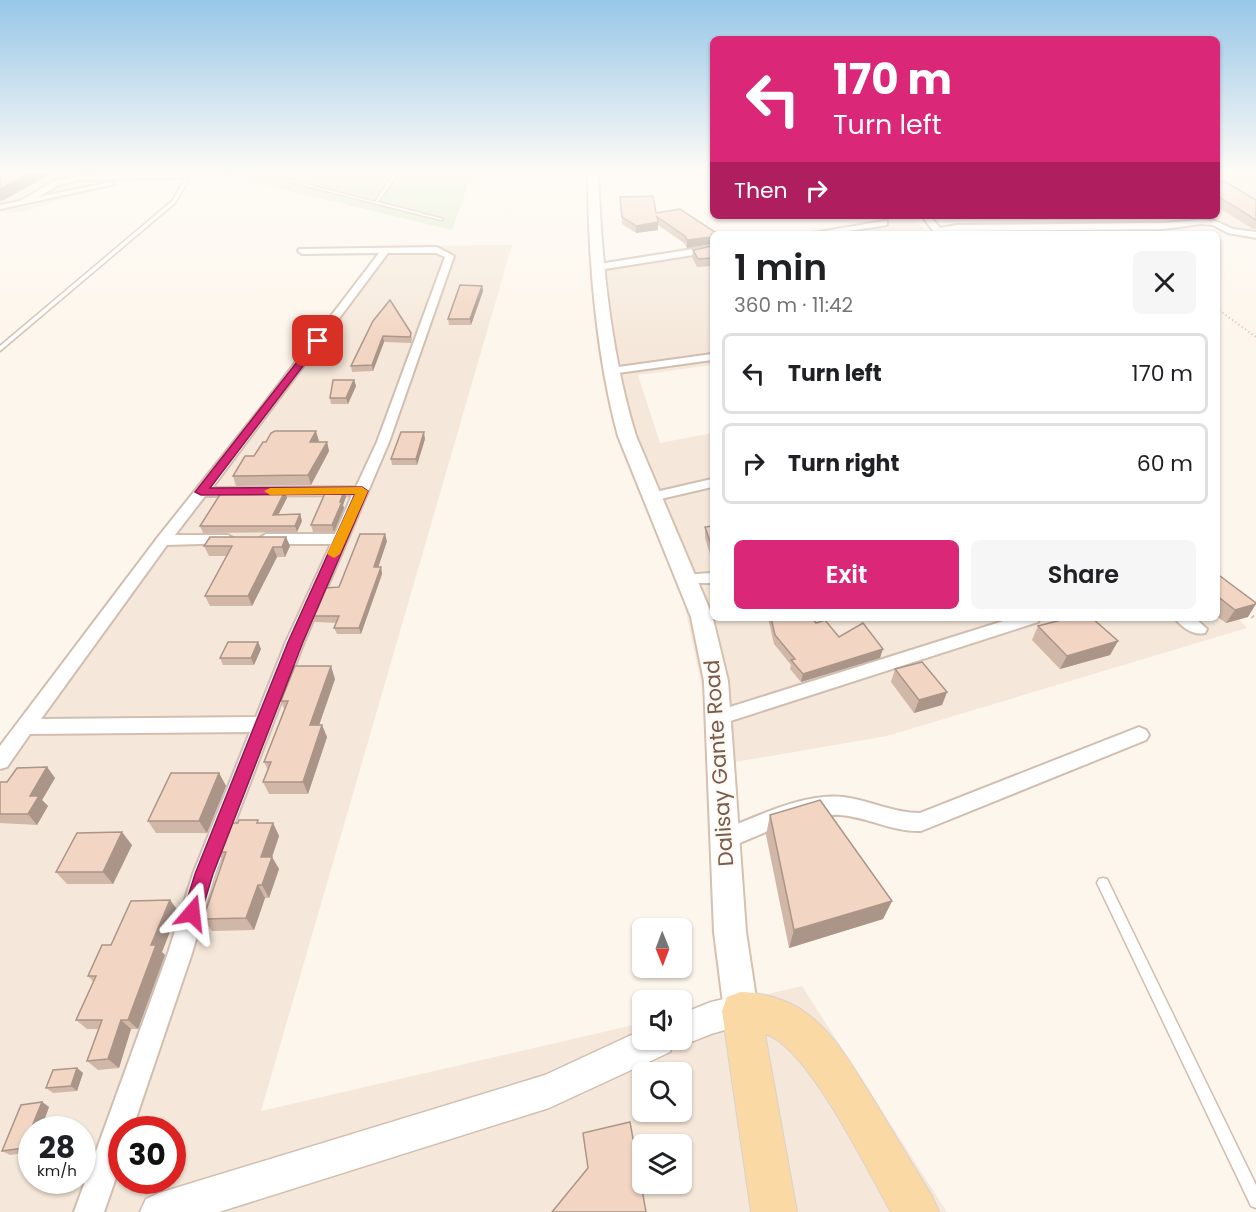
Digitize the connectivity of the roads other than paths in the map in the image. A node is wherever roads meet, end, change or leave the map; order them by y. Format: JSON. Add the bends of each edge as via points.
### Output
{"nodes":[{"id":1,"x":143,"y":229,"type":"edge"},
{"id":2,"x":595,"y":229,"type":"edge"},
{"id":3,"x":847,"y":229,"type":"edge"},
{"id":4,"x":972,"y":229,"type":"edge"},
{"id":5,"x":1029,"y":229,"type":"edge"},
{"id":6,"x":1227,"y":229,"type":"edge"},
{"id":7,"x":831,"y":231,"type":"edge"},
{"id":8,"x":1256,"y":235,"type":"edge"},
{"id":9,"x":710,"y":249,"type":"edge"},
{"id":10,"x":386,"y":250,"type":"junction"},
{"id":11,"x":302,"y":251,"type":"dead end"},
{"id":12,"x":599,"y":267,"type":"junction"},
{"id":13,"x":0,"y":349,"type":"edge"},
{"id":14,"x":710,"y":357,"type":"edge"},
{"id":15,"x":611,"y":370,"type":"junction"},
{"id":16,"x":710,"y":483,"type":"edge"},
{"id":17,"x":362,"y":491,"type":"junction"},
{"id":18,"x":201,"y":492,"type":"junction"},
{"id":19,"x":652,"y":497,"type":"junction"},
{"id":20,"x":340,"y":539,"type":"junction"},
{"id":21,"x":163,"y":540,"type":"junction"},
{"id":22,"x":710,"y":578,"type":"edge"},
{"id":23,"x":688,"y":579,"type":"junction"},
{"id":24,"x":1023,"y":621,"type":"edge"},
{"id":25,"x":1187,"y":621,"type":"edge"},
{"id":26,"x":1199,"y":629,"type":"dead end"},
{"id":27,"x":718,"y":718,"type":"junction"},
{"id":28,"x":264,"y":724,"type":"junction"},
{"id":29,"x":25,"y":727,"type":"junction"},
{"id":30,"x":1139,"y":735,"type":"dead end"},
{"id":31,"x":0,"y":761,"type":"edge"},
{"id":32,"x":724,"y":839,"type":"junction"},
{"id":33,"x":1103,"y":883,"type":"dead end"},
{"id":34,"x":741,"y":1011,"type":"junction"},
{"id":35,"x":692,"y":1026,"type":"edge"},
{"id":36,"x":636,"y":1050,"type":"edge"},
{"id":37,"x":1256,"y":1201,"type":"edge"},
{"id":38,"x":227,"y":1202,"type":"edge"},
{"id":39,"x":89,"y":1212,"type":"edge"},
{"id":40,"x":159,"y":1212,"type":"edge"},
{"id":41,"x":774,"y":1212,"type":"edge"},
{"id":42,"x":916,"y":1212,"type":"edge"}],
"edges":[{"from":1,"to":13,"type":"lane"},
{"from":2,"to":12,"type":"main road","name":"Dalisay Gante Road"},
{"from":3,"to":7,"type":"street"},
{"from":4,"to":5,"type":"street"},
{"from":6,"to":8,"type":"street"},
{"from":9,"to":12,"type":"street"},
{"from":10,"to":11,"type":"street"},
{"from":10,"to":17,"type":"street","via":[[437,250],[447,252],[450,260]]},
{"from":10,"to":18,"type":"street"},
{"from":12,"to":15,"type":"main road","name":"Dalisay Gante Road"},
{"from":14,"to":15,"type":"street"},
{"from":15,"to":19,"type":"main road","name":"Dalisay Gante Road","via":[[627,435]]},
{"from":16,"to":19,"type":"street"},
{"from":17,"to":18,"type":"street"},
{"from":17,"to":20,"type":"street"},
{"from":18,"to":21,"type":"street"},
{"from":19,"to":23,"type":"main road","name":"Dalisay Gante Road"},
{"from":20,"to":21,"type":"street"},
{"from":20,"to":28,"type":"street"},
{"from":21,"to":29,"type":"street"},
{"from":22,"to":23,"type":"street"},
{"from":23,"to":27,"type":"main road","name":"Dalisay Gante Road","via":[[710,648]]},
{"from":24,"to":27,"type":"street"},
{"from":25,"to":26,"type":"street"},
{"from":27,"to":32,"type":"main road","name":"Dalisay Gante Road"},
{"from":28,"to":29,"type":"street"},
{"from":28,"to":39,"type":"street","via":[[204,874]]},
{"from":29,"to":31,"type":"street"},
{"from":30,"to":32,"type":"street","via":[[921,822],[828,806]]},
{"from":32,"to":34,"type":"main road","name":"Dalisay Gante Road","via":[[730,932]]},
{"from":33,"to":37,"type":"lane"},
{"from":34,"to":35,"type":"street"},
{"from":34,"to":41,"type":"main road"},
{"from":34,"to":42,"type":"main road","via":[[778,1018],[811,1044]]},
{"from":36,"to":38,"type":"street","via":[[549,1090]]},
{"from":38,"to":40,"type":"street"}]}
